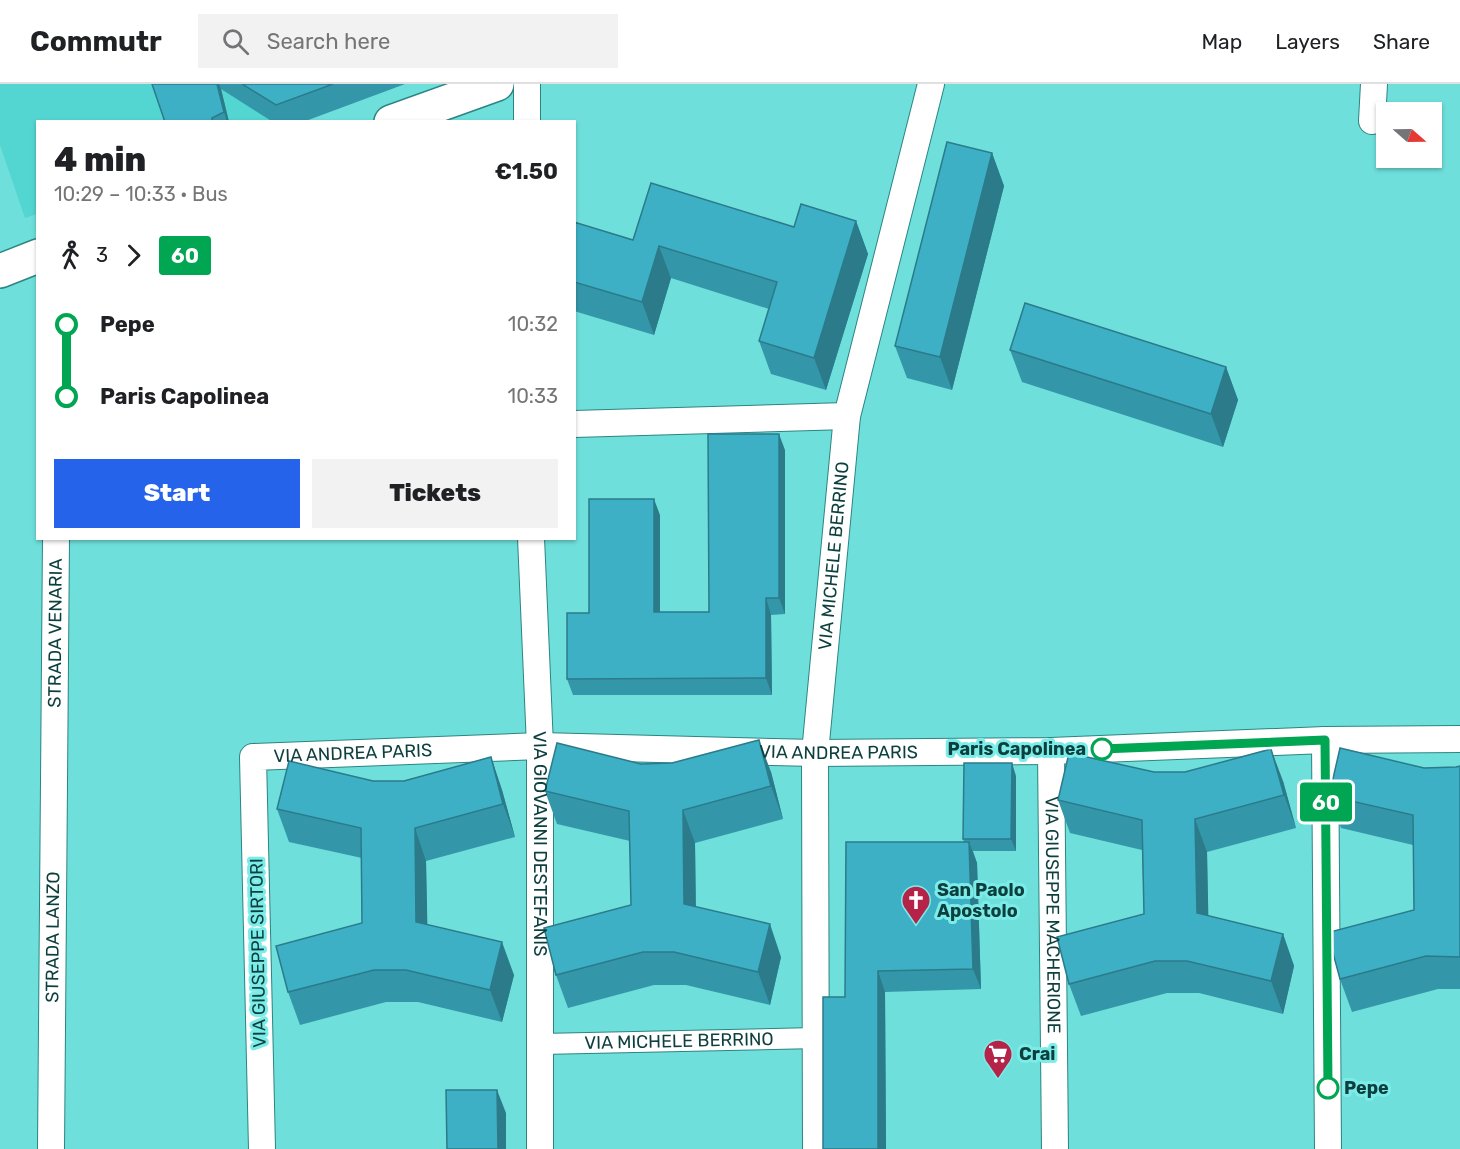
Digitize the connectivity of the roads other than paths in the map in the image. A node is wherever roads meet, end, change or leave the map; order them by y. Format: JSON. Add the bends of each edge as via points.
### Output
{"nodes":[{"id":1,"x":497,"y":84,"type":"edge"},
{"id":2,"x":527,"y":84,"type":"edge"},
{"id":3,"x":931,"y":84,"type":"edge"},
{"id":4,"x":1374,"y":84,"type":"edge"},
{"id":5,"x":397,"y":120,"type":"edge"},
{"id":6,"x":527,"y":120,"type":"edge"},
{"id":7,"x":1372,"y":121,"type":"dead end"},
{"id":8,"x":36,"y":257,"type":"edge"},
{"id":9,"x":0,"y":271,"type":"edge"},
{"id":10,"x":847,"y":416,"type":"junction"},
{"id":11,"x":576,"y":424,"type":"edge"},
{"id":12,"x":56,"y":540,"type":"edge"},
{"id":13,"x":531,"y":540,"type":"edge"},
{"id":14,"x":55,"y":727,"type":"joint"},
{"id":15,"x":1460,"y":739,"type":"edge"},
{"id":16,"x":1325,"y":740,"type":"junction"},
{"id":17,"x":540,"y":747,"type":"junction"},
{"id":18,"x":1051,"y":751,"type":"junction"},
{"id":19,"x":815,"y":753,"type":"junction"},
{"id":20,"x":253,"y":757,"type":"joint"},
{"id":21,"x":817,"y":1038,"type":"junction"},
{"id":22,"x":541,"y":1044,"type":"junction"},
{"id":23,"x":51,"y":1149,"type":"edge"},
{"id":24,"x":262,"y":1149,"type":"edge"},
{"id":25,"x":540,"y":1149,"type":"edge"},
{"id":26,"x":816,"y":1149,"type":"edge"},
{"id":27,"x":1055,"y":1149,"type":"edge"},
{"id":28,"x":1328,"y":1149,"type":"edge"}],
"edges":[{"from":1,"to":5,"type":"street"},
{"from":2,"to":6,"type":"street"},
{"from":3,"to":10,"type":"street","name":"VIA MICHELE BERRINO"},
{"from":4,"to":7,"type":"street"},
{"from":8,"to":9,"type":"street"},
{"from":10,"to":11,"type":"street"},
{"from":10,"to":19,"type":"street","name":"VIA MICHELE BERRINO"},
{"from":12,"to":14,"type":"street","name":"STRADA VENARIA"},
{"from":13,"to":17,"type":"street","name":"VIA GIOVANNI DESTEFANIS"},
{"from":14,"to":23,"type":"street","name":"STRADA LANZO"},
{"from":15,"to":16,"type":"street","name":"VIA ANDREA PARIS"},
{"from":16,"to":18,"type":"street","name":"VIA ANDREA PARIS"},
{"from":16,"to":28,"type":"street"},
{"from":17,"to":19,"type":"street","name":"VIA ANDREA PARIS"},
{"from":17,"to":20,"type":"street","name":"VIA ANDREA PARIS"},
{"from":17,"to":22,"type":"street","name":"VIA GIOVANNI DESTEFANIS"},
{"from":18,"to":19,"type":"street","name":"VIA ANDREA PARIS"},
{"from":18,"to":27,"type":"street","name":"VIA GIUSEPPE MACHERIONE"},
{"from":19,"to":21,"type":"street","name":"VIA MICHELE BERRINO"},
{"from":20,"to":24,"type":"street","name":"VIA GIUSEPPE SIRTORI"},
{"from":21,"to":22,"type":"street","name":"VIA MICHELE BERRINO"},
{"from":21,"to":26,"type":"street","name":"VIA MICHELE BERRINO"},
{"from":22,"to":25,"type":"street","name":"VIA GIOVANNI DESTEFANIS"}]}
